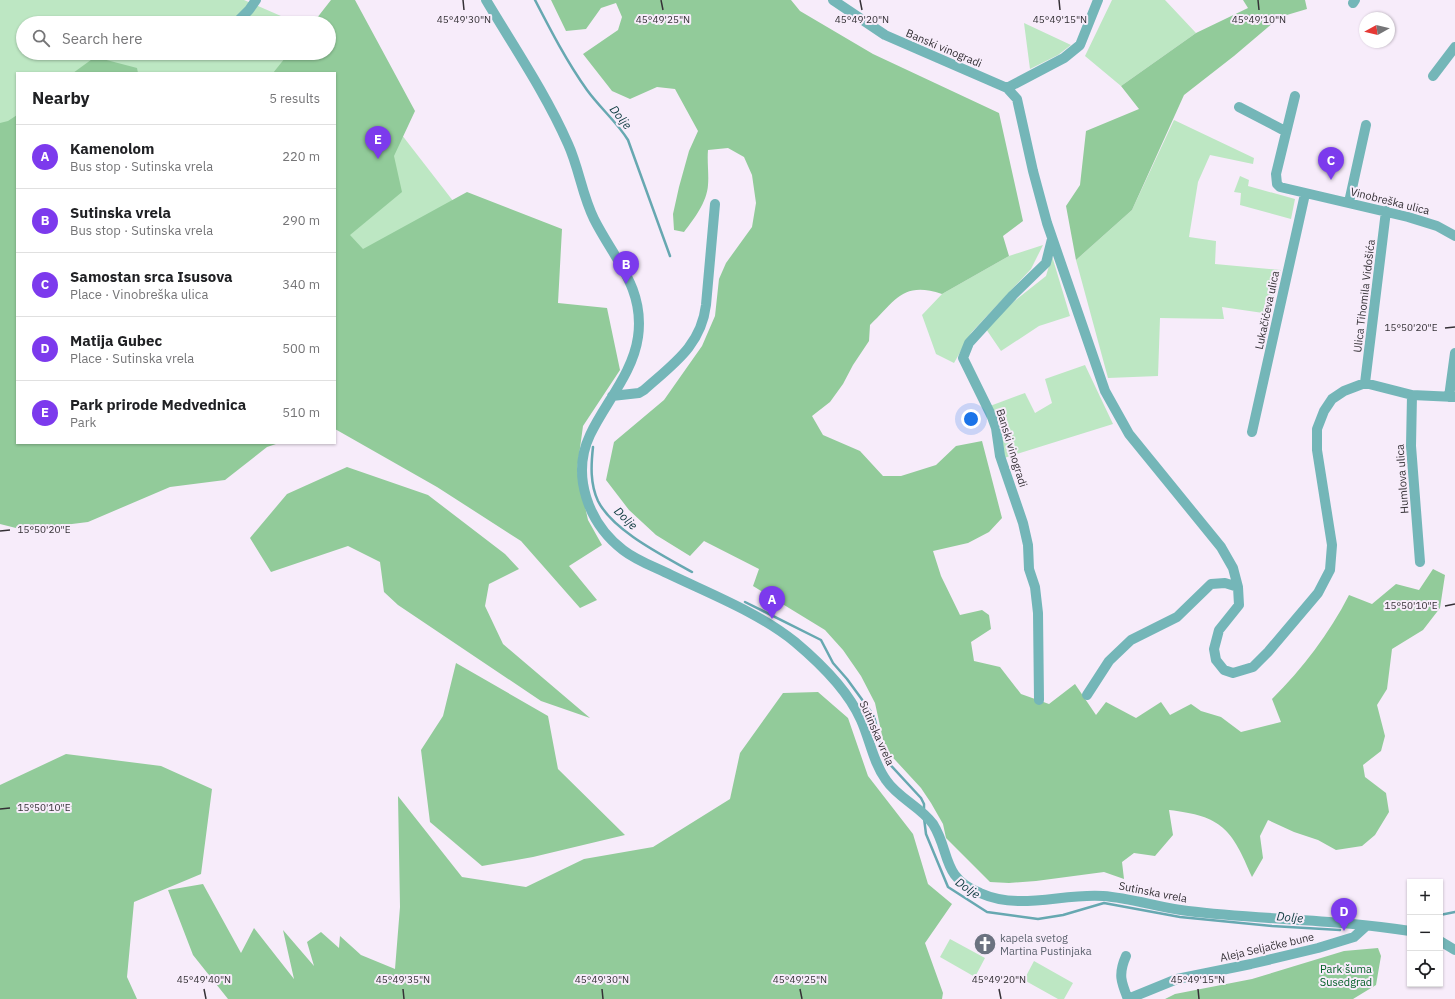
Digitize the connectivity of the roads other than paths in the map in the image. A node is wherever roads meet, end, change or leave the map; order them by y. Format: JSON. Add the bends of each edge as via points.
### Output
{"nodes":[{"id":1,"x":256,"y":0,"type":"edge"},
{"id":2,"x":486,"y":0,"type":"edge"},
{"id":3,"x":834,"y":0,"type":"edge"},
{"id":4,"x":1098,"y":0,"type":"edge"},
{"id":5,"x":243,"y":16,"type":"edge"},
{"id":6,"x":1455,"y":47,"type":"edge"},
{"id":7,"x":1433,"y":76,"type":"dead end"},
{"id":8,"x":1007,"y":88,"type":"junction"},
{"id":9,"x":1295,"y":96,"type":"dead end"},
{"id":10,"x":1239,"y":107,"type":"dead end"},
{"id":11,"x":1366,"y":125,"type":"dead end"},
{"id":12,"x":1285,"y":131,"type":"junction"},
{"id":13,"x":1305,"y":194,"type":"junction"},
{"id":14,"x":1349,"y":202,"type":"junction"},
{"id":15,"x":715,"y":204,"type":"dead end"},
{"id":16,"x":1386,"y":211,"type":"junction"},
{"id":17,"x":1455,"y":236,"type":"edge"},
{"id":18,"x":1052,"y":239,"type":"junction"},
{"id":19,"x":1455,"y":353,"type":"edge"},
{"id":20,"x":1365,"y":383,"type":"junction"},
{"id":21,"x":1412,"y":395,"type":"junction"},
{"id":22,"x":612,"y":396,"type":"junction"},
{"id":23,"x":1452,"y":397,"type":"edge"},
{"id":24,"x":1252,"y":432,"type":"dead end"},
{"id":25,"x":1420,"y":562,"type":"dead end"},
{"id":26,"x":1238,"y":586,"type":"junction"},
{"id":27,"x":1087,"y":695,"type":"dead end"},
{"id":28,"x":1039,"y":700,"type":"dead end"},
{"id":29,"x":1365,"y":926,"type":"junction"},
{"id":30,"x":1407,"y":931,"type":"edge"},
{"id":31,"x":1443,"y":943,"type":"edge"},
{"id":32,"x":1455,"y":950,"type":"edge"},
{"id":33,"x":1126,"y":956,"type":"dead end"},
{"id":34,"x":1128,"y":999,"type":"edge"}],
"edges":[{"from":1,"to":5,"type":"street"},
{"from":2,"to":22,"type":"street","name":"Sutinska vrela","via":[[532,75],[562,132],[591,213],[633,289],[639,321],[638,339],[631,362]]},
{"from":3,"to":8,"type":"street","name":"Banski vinogradi","via":[[885,35]]},
{"from":4,"to":8,"type":"street","via":[[1080,45],[1064,58]]},
{"from":6,"to":7,"type":"street"},
{"from":8,"to":18,"type":"street","name":"Banski vinogradi","via":[[1017,99]]},
{"from":9,"to":12,"type":"street","name":"Vinobreška ulica"},
{"from":10,"to":12,"type":"street"},
{"from":11,"to":14,"type":"street"},
{"from":12,"to":13,"type":"street","name":"Vinobreška ulica","via":[[1276,174],[1277,184],[1285,189]]},
{"from":13,"to":14,"type":"street","name":"Vinobreška ulica"},
{"from":13,"to":24,"type":"street","name":"Lukačićeva ulica"},
{"from":14,"to":16,"type":"street","name":"Vinobreška ulica"},
{"from":15,"to":22,"type":"street","via":[[706,305],[698,336],[682,356],[644,390],[639,393]]},
{"from":16,"to":17,"type":"street","name":"Vinobreška ulica","via":[[1432,224]]},
{"from":16,"to":20,"type":"street","name":"Ulica Tihomila Vidošića"},
{"from":18,"to":26,"type":"street","name":"Banski vinogradi","via":[[1105,392],[1129,434],[1221,547],[1233,568]]},
{"from":18,"to":28,"type":"street","name":"Banski vinogradi","via":[[1046,264],[969,343],[963,358],[996,428],[1000,456],[1024,530],[1038,613]]},
{"from":19,"to":23,"type":"street"},
{"from":20,"to":21,"type":"street"},
{"from":20,"to":26,"type":"street","name":"Banski vinogradi","via":[[1344,390],[1332,399],[1317,429],[1317,450],[1332,545],[1330,570],[1318,593],[1268,652],[1253,667],[1233,673],[1224,670],[1216,660],[1214,649],[1219,630],[1239,605]]},
{"from":21,"to":23,"type":"street"},
{"from":21,"to":25,"type":"street","name":"Humlova ulica","via":[[1411,446]]},
{"from":22,"to":29,"type":"street","name":"Sutinska vrela","via":[[585,444],[581,467],[585,496],[601,526],[613,541],[630,555],[769,624],[825,671],[856,708],[873,755],[885,778],[897,793],[930,820],[949,865],[960,882],[979,893],[1001,900],[1024,902],[1106,896],[1186,911]]},
{"from":26,"to":27,"type":"street","via":[[1225,583],[1211,584],[1177,617],[1130,640],[1109,661]]},
{"from":29,"to":30,"type":"street"},
{"from":29,"to":34,"type":"street","name":"Aleja Seljačke bune","via":[[1354,937],[1340,942],[1177,979]]},
{"from":31,"to":32,"type":"street"},
{"from":33,"to":34,"type":"street","via":[[1121,968],[1121,984]]}]}
